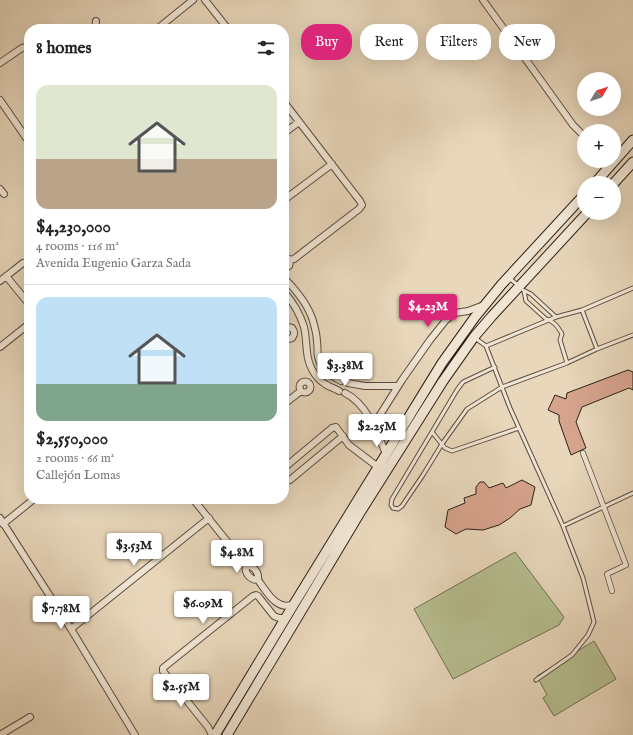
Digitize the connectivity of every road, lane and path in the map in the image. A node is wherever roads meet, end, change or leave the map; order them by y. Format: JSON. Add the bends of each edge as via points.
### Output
{"nodes":[{"id":1,"x":193,"y":0,"type":"edge"},
{"id":2,"x":205,"y":0,"type":"edge"},
{"id":3,"x":483,"y":0,"type":"edge"},
{"id":4,"x":96,"y":21,"type":"dead end"},
{"id":5,"x":96,"y":24,"type":"edge"},
{"id":6,"x":163,"y":24,"type":"edge"},
{"id":7,"x":224,"y":24,"type":"edge"},
{"id":8,"x":24,"y":48,"type":"edge"},
{"id":9,"x":0,"y":63,"type":"edge"},
{"id":10,"x":0,"y":100,"type":"edge"},
{"id":11,"x":289,"y":109,"type":"edge"},
{"id":12,"x":299,"y":122,"type":"junction"},
{"id":13,"x":577,"y":128,"type":"edge"},
{"id":14,"x":289,"y":129,"type":"edge"},
{"id":15,"x":24,"y":135,"type":"edge"},
{"id":16,"x":633,"y":140,"type":"edge"},
{"id":17,"x":621,"y":153,"type":"edge"},
{"id":18,"x":633,"y":162,"type":"edge"},
{"id":19,"x":332,"y":164,"type":"junction"},
{"id":20,"x":608,"y":168,"type":"edge"},
{"id":21,"x":601,"y":176,"type":"edge"},
{"id":22,"x":620,"y":176,"type":"edge"},
{"id":23,"x":289,"y":196,"type":"edge"},
{"id":24,"x":577,"y":203,"type":"edge"},
{"id":25,"x":581,"y":220,"type":"edge"},
{"id":26,"x":289,"y":259,"type":"edge"},
{"id":27,"x":23,"y":263,"type":"dead end"},
{"id":28,"x":6,"y":276,"type":"junction"},
{"id":29,"x":508,"y":277,"type":"junction"},
{"id":30,"x":0,"y":281,"type":"edge"},
{"id":31,"x":289,"y":283,"type":"edge"},
{"id":32,"x":633,"y":288,"type":"edge"},
{"id":33,"x":522,"y":289,"type":"junction"},
{"id":34,"x":24,"y":298,"type":"edge"},
{"id":35,"x":289,"y":298,"type":"edge"},
{"id":36,"x":485,"y":304,"type":"junction"},
{"id":37,"x":582,"y":310,"type":"junction"},
{"id":38,"x":556,"y":317,"type":"junction"},
{"id":39,"x":549,"y":320,"type":"junction"},
{"id":40,"x":289,"y":327,"type":"edge"},
{"id":41,"x":24,"y":328,"type":"edge"},
{"id":42,"x":633,"y":335,"type":"edge"},
{"id":43,"x":474,"y":338,"type":"junction"},
{"id":44,"x":289,"y":339,"type":"edge"},
{"id":45,"x":486,"y":346,"type":"junction"},
{"id":46,"x":0,"y":347,"type":"edge"},
{"id":47,"x":597,"y":349,"type":"junction"},
{"id":48,"x":567,"y":363,"type":"junction"},
{"id":49,"x":495,"y":367,"type":"junction"},
{"id":50,"x":341,"y":381,"type":"dead end"},
{"id":51,"x":348,"y":383,"type":"dead end"},
{"id":52,"x":360,"y":385,"type":"junction"},
{"id":53,"x":398,"y":386,"type":"junction"},
{"id":54,"x":502,"y":387,"type":"junction"},
{"id":55,"x":301,"y":391,"type":"dead end"},
{"id":56,"x":355,"y":399,"type":"junction"},
{"id":57,"x":289,"y":400,"type":"edge"},
{"id":58,"x":373,"y":426,"type":"junction"},
{"id":59,"x":519,"y":428,"type":"junction"},
{"id":60,"x":432,"y":432,"type":"junction"},
{"id":61,"x":343,"y":436,"type":"junction"},
{"id":62,"x":442,"y":444,"type":"junction"},
{"id":63,"x":583,"y":452,"type":"dead end"},
{"id":64,"x":386,"y":454,"type":"junction"},
{"id":65,"x":289,"y":464,"type":"edge"},
{"id":66,"x":378,"y":467,"type":"junction"},
{"id":67,"x":289,"y":480,"type":"edge"},
{"id":68,"x":633,"y":493,"type":"edge"},
{"id":69,"x":27,"y":504,"type":"edge"},
{"id":70,"x":197,"y":504,"type":"edge"},
{"id":71,"x":603,"y":507,"type":"junction"},
{"id":72,"x":209,"y":518,"type":"junction"},
{"id":73,"x":2,"y":521,"type":"edge"},
{"id":74,"x":563,"y":526,"type":"junction"},
{"id":75,"x":612,"y":591,"type":"dead end"},
{"id":76,"x":294,"y":604,"type":"junction"},
{"id":77,"x":286,"y":618,"type":"junction"},
{"id":78,"x":71,"y":629,"type":"junction"},
{"id":79,"x":536,"y":680,"type":"dead end"},
{"id":80,"x":30,"y":717,"type":"dead end"},
{"id":81,"x":0,"y":735,"type":"edge"},
{"id":82,"x":135,"y":735,"type":"edge"},
{"id":83,"x":212,"y":735,"type":"edge"},
{"id":84,"x":215,"y":735,"type":"edge"},
{"id":85,"x":227,"y":735,"type":"edge"}],
"edges":[{"from":1,"to":6,"type":"street"},
{"from":2,"to":7,"type":"street"},
{"from":3,"to":13,"type":"street"},
{"from":4,"to":5,"type":"street"},
{"from":8,"to":9,"type":"street"},
{"from":10,"to":15,"type":"street"},
{"from":11,"to":12,"type":"street"},
{"from":12,"to":14,"type":"street"},
{"from":12,"to":19,"type":"street"},
{"from":16,"to":17,"type":"main road"},
{"from":18,"to":22,"type":"main road"},
{"from":19,"to":23,"type":"street"},
{"from":19,"to":26,"type":"street","via":[[362,205],[294,259]]},
{"from":20,"to":21,"type":"main road"},
{"from":24,"to":29,"type":"main road"},
{"from":25,"to":33,"type":"main road"},
{"from":27,"to":28,"type":"street"},
{"from":28,"to":30,"type":"street"},
{"from":28,"to":34,"type":"street"},
{"from":29,"to":33,"type":"lane"},
{"from":29,"to":36,"type":"main road"},
{"from":31,"to":50,"type":"street","via":[[304,302],[312,319],[321,365]]},
{"from":32,"to":37,"type":"lane"},
{"from":33,"to":38,"type":"lane"},
{"from":33,"to":39,"type":"lane","via":[[526,301]]},
{"from":33,"to":43,"type":"main road","via":[[492,316]]},
{"from":35,"to":56,"type":"street","via":[[299,313],[309,363],[316,376],[325,384]]},
{"from":36,"to":53,"type":"street","via":[[455,313],[446,320]]},
{"from":36,"to":64,"type":"main road","via":[[442,363]]},
{"from":37,"to":38,"type":"lane"},
{"from":37,"to":47,"type":"lane"},
{"from":38,"to":39,"type":"lane"},
{"from":39,"to":45,"type":"lane"},
{"from":39,"to":48,"type":"lane","via":[[562,334],[560,340]]},
{"from":40,"to":44,"type":"street","via":[[294,331],[294,335]]},
{"from":41,"to":46,"type":"street"},
{"from":42,"to":47,"type":"lane"},
{"from":43,"to":45,"type":"lane"},
{"from":43,"to":85,"type":"main road","via":[[443,381],[361,511]]},
{"from":45,"to":49,"type":"lane"},
{"from":47,"to":48,"type":"lane"},
{"from":48,"to":54,"type":"lane"},
{"from":49,"to":54,"type":"lane"},
{"from":49,"to":60,"type":"lane","via":[[463,382]]},
{"from":51,"to":52,"type":"street"},
{"from":52,"to":53,"type":"street"},
{"from":52,"to":56,"type":"street","via":[[353,391]]},
{"from":53,"to":58,"type":"street"},
{"from":54,"to":59,"type":"lane"},
{"from":54,"to":62,"type":"lane","via":[[467,409]]},
{"from":55,"to":57,"type":"street"},
{"from":56,"to":58,"type":"street"},
{"from":58,"to":64,"type":"street"},
{"from":59,"to":62,"type":"lane","via":[[452,451]]},
{"from":59,"to":74,"type":"lane"},
{"from":60,"to":62,"type":"lane"},
{"from":60,"to":62,"type":"lane","via":[[392,499],[391,505],[394,508],[402,506]]},
{"from":61,"to":65,"type":"street","via":[[336,428],[332,428]]},
{"from":61,"to":66,"type":"street","via":[[349,444]]},
{"from":61,"to":67,"type":"street"},
{"from":63,"to":71,"type":"street"},
{"from":64,"to":66,"type":"main road"},
{"from":66,"to":76,"type":"main road"},
{"from":68,"to":71,"type":"lane"},
{"from":69,"to":73,"type":"street"},
{"from":70,"to":72,"type":"street"},
{"from":71,"to":74,"type":"lane"},
{"from":71,"to":75,"type":"street","via":[[626,564],[607,574]]},
{"from":72,"to":76,"type":"street","via":[[246,565],[247,574],[258,580],[274,602],[288,606]]},
{"from":72,"to":78,"type":"street"},
{"from":73,"to":78,"type":"street"},
{"from":74,"to":79,"type":"lane","via":[[583,578],[594,622],[588,635],[572,656]]},
{"from":76,"to":77,"type":"main road"},
{"from":77,"to":83,"type":"street","via":[[274,616],[258,596],[253,596],[162,670]]},
{"from":77,"to":84,"type":"main road"},
{"from":78,"to":82,"type":"street"},
{"from":80,"to":81,"type":"street"}]}
